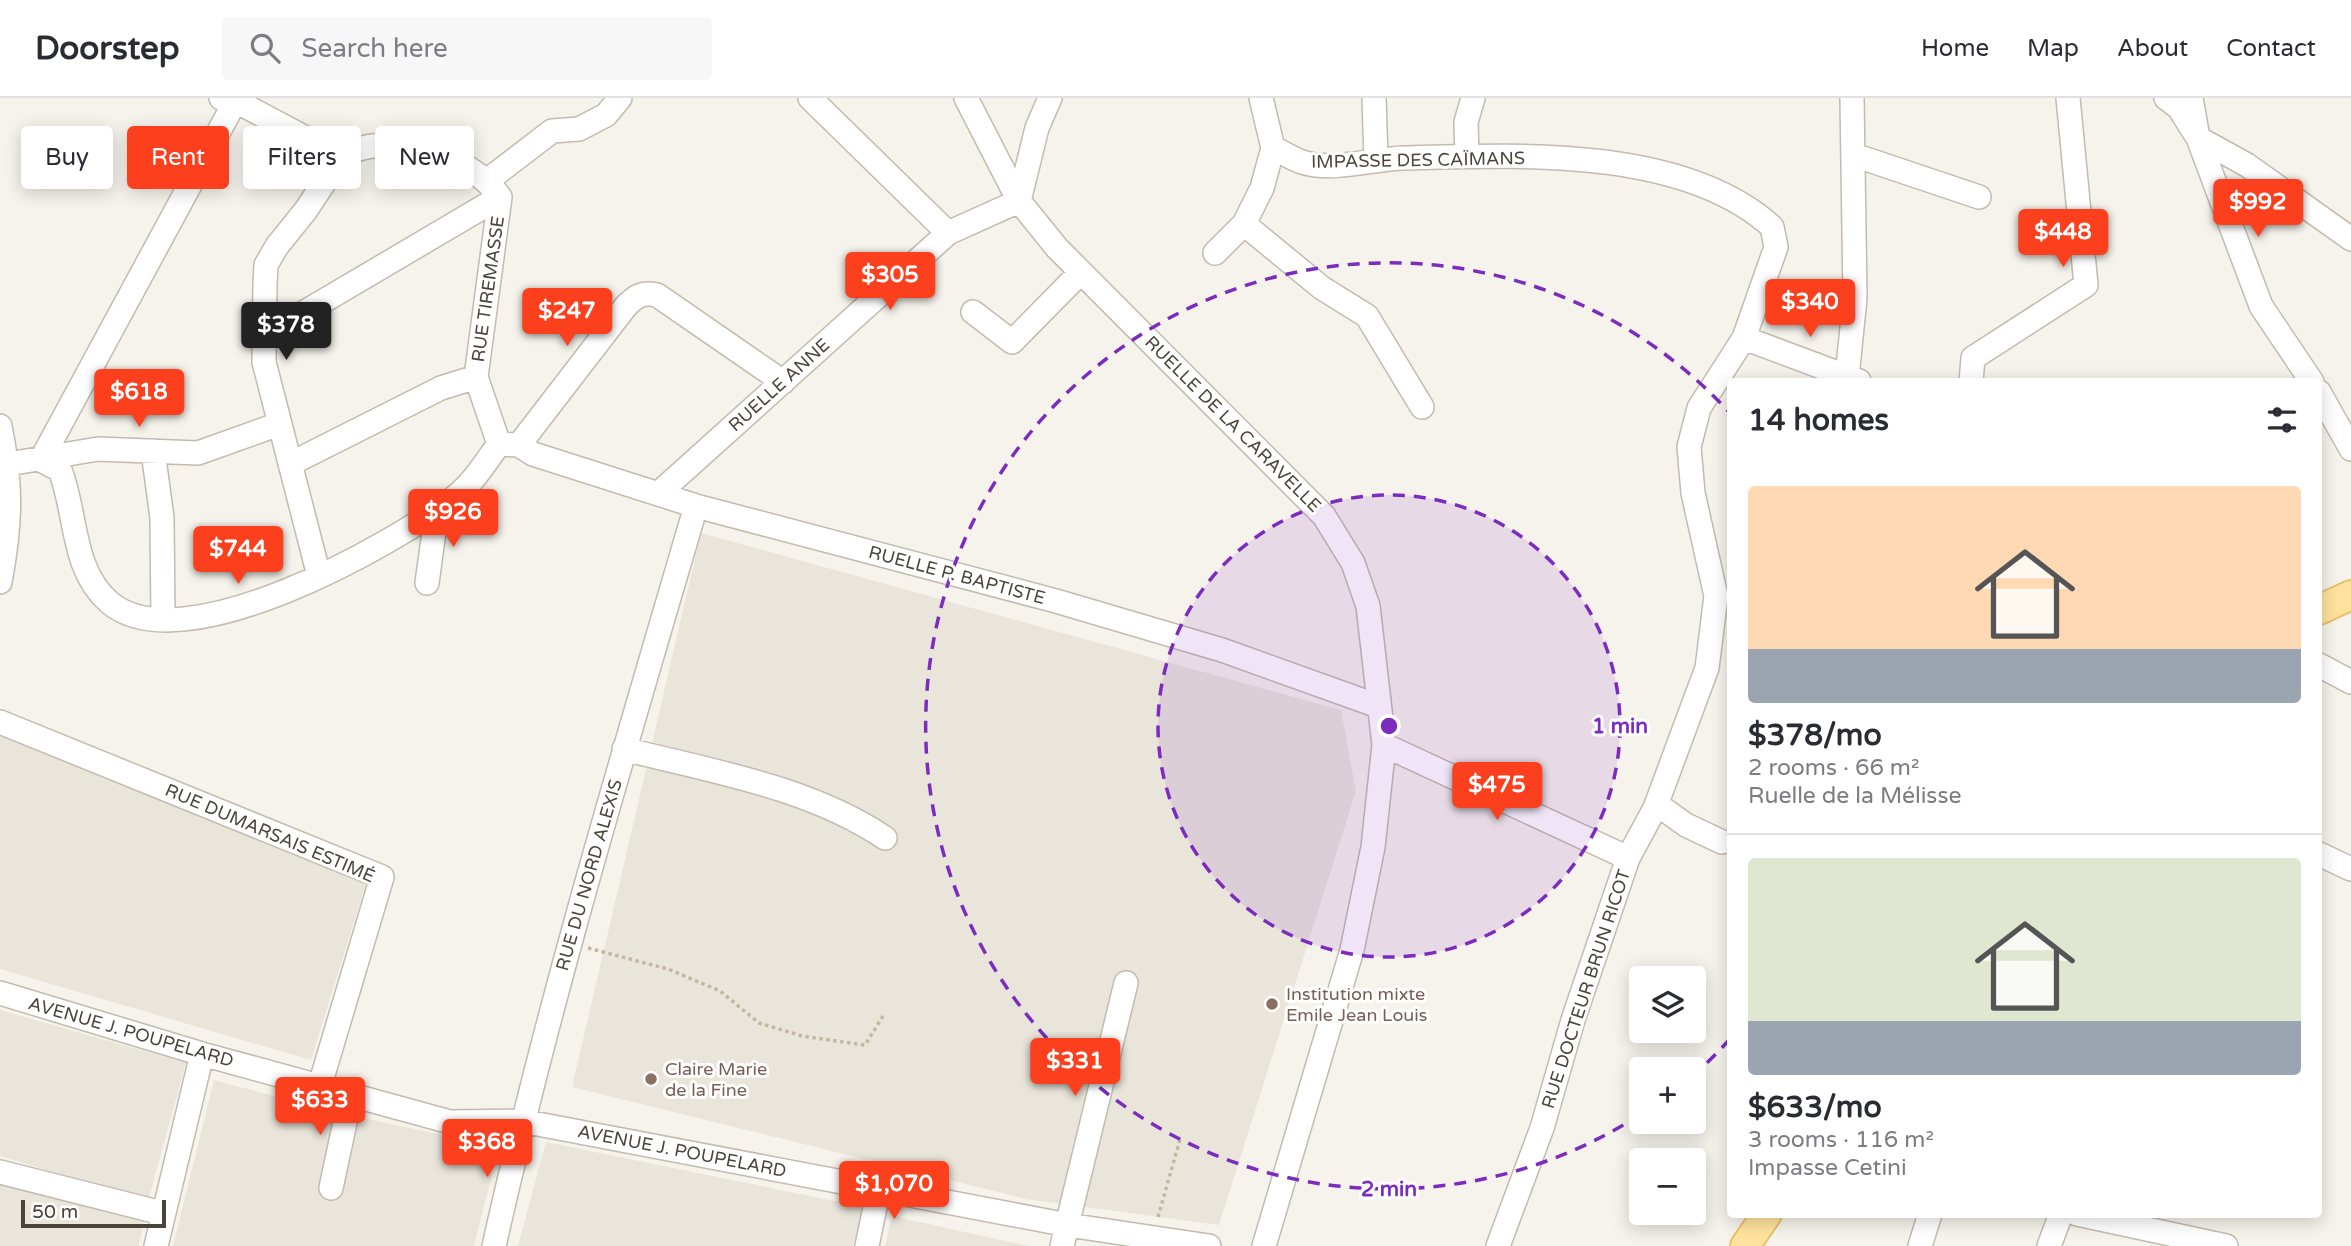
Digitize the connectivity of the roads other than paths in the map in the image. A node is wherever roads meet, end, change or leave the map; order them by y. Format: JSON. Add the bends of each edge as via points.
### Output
{"nodes":[{"id":1,"x":620,"y":98,"type":"edge"},
{"id":2,"x":810,"y":98,"type":"edge"},
{"id":3,"x":966,"y":98,"type":"edge"},
{"id":4,"x":1050,"y":98,"type":"edge"},
{"id":5,"x":1261,"y":98,"type":"edge"},
{"id":6,"x":1374,"y":98,"type":"edge"},
{"id":7,"x":1473,"y":98,"type":"edge"},
{"id":8,"x":1852,"y":98,"type":"edge"},
{"id":9,"x":2068,"y":98,"type":"edge"},
{"id":10,"x":2166,"y":98,"type":"edge"},
{"id":11,"x":2192,"y":98,"type":"edge"},
{"id":12,"x":231,"y":99,"type":"edge"},
{"id":13,"x":282,"y":126,"type":"edge"},
{"id":14,"x":2198,"y":138,"type":"junction"},
{"id":15,"x":361,"y":147,"type":"edge"},
{"id":16,"x":1273,"y":148,"type":"junction"},
{"id":17,"x":1854,"y":155,"type":"junction"},
{"id":18,"x":1467,"y":156,"type":"junction"},
{"id":19,"x":1376,"y":159,"type":"junction"},
{"id":20,"x":494,"y":188,"type":"junction"},
{"id":21,"x":319,"y":189,"type":"edge"},
{"id":22,"x":1979,"y":197,"type":"dead end"},
{"id":23,"x":1019,"y":201,"type":"junction"},
{"id":24,"x":1244,"y":224,"type":"junction"},
{"id":25,"x":948,"y":233,"type":"junction"},
{"id":26,"x":2351,"y":239,"type":"edge"},
{"id":27,"x":1215,"y":253,"type":"dead end"},
{"id":28,"x":1081,"y":272,"type":"junction"},
{"id":29,"x":973,"y":312,"type":"dead end"},
{"id":30,"x":266,"y":335,"type":"junction"},
{"id":31,"x":1744,"y":338,"type":"junction"},
{"id":32,"x":476,"y":377,"type":"junction"},
{"id":33,"x":1851,"y":378,"type":"edge"},
{"id":34,"x":1854,"y":378,"type":"edge"},
{"id":35,"x":1971,"y":378,"type":"edge"},
{"id":36,"x":2309,"y":378,"type":"edge"},
{"id":37,"x":783,"y":382,"type":"junction"},
{"id":38,"x":2322,"y":397,"type":"edge"},
{"id":39,"x":1422,"y":407,"type":"dead end"},
{"id":40,"x":279,"y":424,"type":"junction"},
{"id":41,"x":0,"y":426,"type":"edge"},
{"id":42,"x":517,"y":448,"type":"junction"},
{"id":43,"x":2351,"y":449,"type":"edge"},
{"id":44,"x":153,"y":451,"type":"junction"},
{"id":45,"x":41,"y":460,"type":"junction"},
{"id":46,"x":8,"y":464,"type":"junction"},
{"id":47,"x":290,"y":464,"type":"junction"},
{"id":48,"x":659,"y":493,"type":"junction"},
{"id":49,"x":696,"y":506,"type":"junction"},
{"id":50,"x":437,"y":510,"type":"junction"},
{"id":51,"x":319,"y":576,"type":"junction"},
{"id":52,"x":0,"y":582,"type":"edge"},
{"id":53,"x":427,"y":583,"type":"dead end"},
{"id":54,"x":2351,"y":595,"type":"edge"},
{"id":55,"x":2322,"y":606,"type":"edge"},
{"id":56,"x":163,"y":619,"type":"junction"},
{"id":57,"x":2322,"y":666,"type":"edge"},
{"id":58,"x":2351,"y":681,"type":"edge"},
{"id":59,"x":1378,"y":706,"type":"junction"},
{"id":60,"x":0,"y":722,"type":"edge"},
{"id":61,"x":1384,"y":745,"type":"junction"},
{"id":62,"x":624,"y":749,"type":"junction"},
{"id":63,"x":1655,"y":808,"type":"junction"},
{"id":64,"x":885,"y":838,"type":"dead end"},
{"id":65,"x":1722,"y":842,"type":"dead end"},
{"id":66,"x":2322,"y":855,"type":"edge"},
{"id":67,"x":1628,"y":858,"type":"junction"},
{"id":68,"x":2351,"y":869,"type":"edge"},
{"id":69,"x":1126,"y":983,"type":"dead end"},
{"id":70,"x":0,"y":993,"type":"edge"},
{"id":71,"x":202,"y":1054,"type":"junction"},
{"id":72,"x":320,"y":1084,"type":"junction"},
{"id":73,"x":351,"y":1094,"type":"junction"},
{"id":74,"x":522,"y":1121,"type":"junction"},
{"id":75,"x":0,"y":1172,"type":"edge"},
{"id":76,"x":331,"y":1188,"type":"dead end"},
{"id":77,"x":879,"y":1188,"type":"junction"},
{"id":78,"x":162,"y":1213,"type":"junction"},
{"id":79,"x":1764,"y":1218,"type":"edge"},
{"id":80,"x":1929,"y":1218,"type":"edge"},
{"id":81,"x":2060,"y":1218,"type":"edge"},
{"id":82,"x":2096,"y":1218,"type":"edge"},
{"id":83,"x":1065,"y":1235,"type":"edge"},
{"id":84,"x":156,"y":1246,"type":"edge"},
{"id":85,"x":494,"y":1246,"type":"edge"},
{"id":86,"x":867,"y":1246,"type":"edge"},
{"id":87,"x":1209,"y":1246,"type":"edge"},
{"id":88,"x":1264,"y":1246,"type":"edge"},
{"id":89,"x":1498,"y":1246,"type":"edge"},
{"id":90,"x":1745,"y":1246,"type":"edge"},
{"id":91,"x":1920,"y":1246,"type":"edge"},
{"id":92,"x":2049,"y":1246,"type":"edge"},
{"id":93,"x":2226,"y":1246,"type":"edge"}],
"edges":[{"from":1,"to":20,"type":"street","via":[[606,115],[579,129],[552,131]]},
{"from":2,"to":25,"type":"street"},
{"from":3,"to":23,"type":"street","name":"RUELLE DE LA CARAVELLE"},
{"from":4,"to":23,"type":"street","via":[[1037,128]]},
{"from":5,"to":16,"type":"street"},
{"from":6,"to":19,"type":"street"},
{"from":7,"to":18,"type":"street","via":[[1466,122]]},
{"from":8,"to":17,"type":"street"},
{"from":9,"to":35,"type":"street","via":[[2086,285],[1973,358]]},
{"from":10,"to":14,"type":"street","via":[[2179,108]]},
{"from":11,"to":14,"type":"street"},
{"from":12,"to":13,"type":"street"},
{"from":12,"to":45,"type":"street"},
{"from":14,"to":26,"type":"street","via":[[2247,165]]},
{"from":14,"to":36,"type":"street","via":[[2261,306]]},
{"from":15,"to":20,"type":"street","via":[[399,144],[446,157]]},
{"from":16,"to":19,"type":"street","name":"IMPASSE DES CAÏMANS","via":[[1303,163],[1340,165]]},
{"from":16,"to":24,"type":"street","via":[[1262,188]]},
{"from":17,"to":22,"type":"street"},
{"from":17,"to":34,"type":"street"},
{"from":18,"to":19,"type":"street","name":"IMPASSE DES CAÏMANS"},
{"from":18,"to":31,"type":"street","name":"IMPASSE DES CAÏMANS","via":[[1619,163],[1680,178],[1760,217],[1772,228],[1776,247]]},
{"from":20,"to":30,"type":"street"},
{"from":20,"to":32,"type":"street","name":"RUE TIREMASSE"},
{"from":21,"to":30,"type":"street","via":[[266,265]]},
{"from":23,"to":25,"type":"street","name":"RUELLE ANNE"},
{"from":23,"to":28,"type":"street","name":"RUELLE DE LA CARAVELLE"},
{"from":24,"to":27,"type":"street"},
{"from":24,"to":39,"type":"street","via":[[1322,288],[1367,316]]},
{"from":25,"to":37,"type":"street","name":"RUELLE ANNE"},
{"from":28,"to":29,"type":"street","via":[[1012,342]]},
{"from":28,"to":59,"type":"street","name":"RUELLE DE LA CARAVELLE","via":[[1324,516],[1353,563],[1368,606]]},
{"from":30,"to":40,"type":"street","via":[[264,362]]},
{"from":31,"to":33,"type":"street"},
{"from":31,"to":63,"type":"street","name":"RUE DOCTEUR BRUN RICOT","via":[[1699,408],[1689,447],[1693,493],[1716,596],[1714,622],[1707,668]]},
{"from":32,"to":42,"type":"street","name":"RUE TIREMASSE"},
{"from":32,"to":47,"type":"street","via":[[441,387]]},
{"from":37,"to":42,"type":"street","via":[[657,295],[646,293],[626,306]]},
{"from":37,"to":48,"type":"street","name":"RUELLE ANNE"},
{"from":38,"to":43,"type":"street"},
{"from":40,"to":44,"type":"street","via":[[198,453]]},
{"from":40,"to":47,"type":"street"},
{"from":41,"to":46,"type":"street"},
{"from":42,"to":48,"type":"street","name":"RUELLE P. BAPTISTE"},
{"from":42,"to":50,"type":"street"},
{"from":44,"to":45,"type":"street","via":[[98,449]]},
{"from":44,"to":56,"type":"street","via":[[162,518]]},
{"from":45,"to":46,"type":"street"},
{"from":45,"to":56,"type":"street","via":[[61,470],[81,557],[93,584],[111,604],[135,616]]},
{"from":46,"to":52,"type":"street","via":[[10,521]]},
{"from":47,"to":51,"type":"street"},
{"from":48,"to":49,"type":"street","name":"RUELLE P. BAPTISTE"},
{"from":49,"to":59,"type":"street","name":"RUELLE P. BAPTISTE","via":[[1120,620],[1222,650]]},
{"from":49,"to":62,"type":"street","name":"RUE DU NORD ALEXIS"},
{"from":50,"to":51,"type":"street"},
{"from":50,"to":53,"type":"street"},
{"from":51,"to":56,"type":"street","via":[[276,598],[192,618]]},
{"from":54,"to":55,"type":"main road"},
{"from":57,"to":58,"type":"street"},
{"from":59,"to":61,"type":"street","name":"RUELLE DE LA CARAVELLE"},
{"from":60,"to":72,"type":"street","name":"RUE DUMARSAIS ESTIMÉ","via":[[382,877]]},
{"from":61,"to":67,"type":"street"},
{"from":61,"to":88,"type":"street","name":"RUELLE DE LA CARAVELLE","via":[[1373,847],[1352,950]]},
{"from":62,"to":64,"type":"street","via":[[785,791]]},
{"from":62,"to":74,"type":"street","name":"RUE DU NORD ALEXIS"},
{"from":63,"to":65,"type":"street"},
{"from":63,"to":67,"type":"street","name":"RUE DOCTEUR BRUN RICOT"},
{"from":66,"to":68,"type":"street"},
{"from":67,"to":89,"type":"street","name":"RUE DOCTEUR BRUN RICOT","via":[[1542,1128]]},
{"from":69,"to":83,"type":"street"},
{"from":70,"to":71,"type":"street","name":"AVENUE J. POUPELARD"},
{"from":71,"to":72,"type":"street","name":"AVENUE J. POUPELARD"},
{"from":71,"to":78,"type":"street"},
{"from":72,"to":73,"type":"street","name":"AVENUE J. POUPELARD"},
{"from":73,"to":74,"type":"street","name":"AVENUE J. POUPELARD","via":[[450,1122]]},
{"from":73,"to":76,"type":"street"},
{"from":74,"to":77,"type":"street","name":"AVENUE J. POUPELARD"},
{"from":74,"to":85,"type":"street","name":"RUE DU NORD ALEXIS"},
{"from":75,"to":78,"type":"street"},
{"from":77,"to":83,"type":"street","name":"AVENUE J. POUPELARD"},
{"from":77,"to":86,"type":"street"},
{"from":78,"to":84,"type":"street"},
{"from":79,"to":90,"type":"main road"},
{"from":80,"to":91,"type":"street"},
{"from":81,"to":92,"type":"street"},
{"from":82,"to":93,"type":"street"},
{"from":83,"to":87,"type":"street","name":"AVENUE J. POUPELARD","via":[[1152,1236]]}]}
